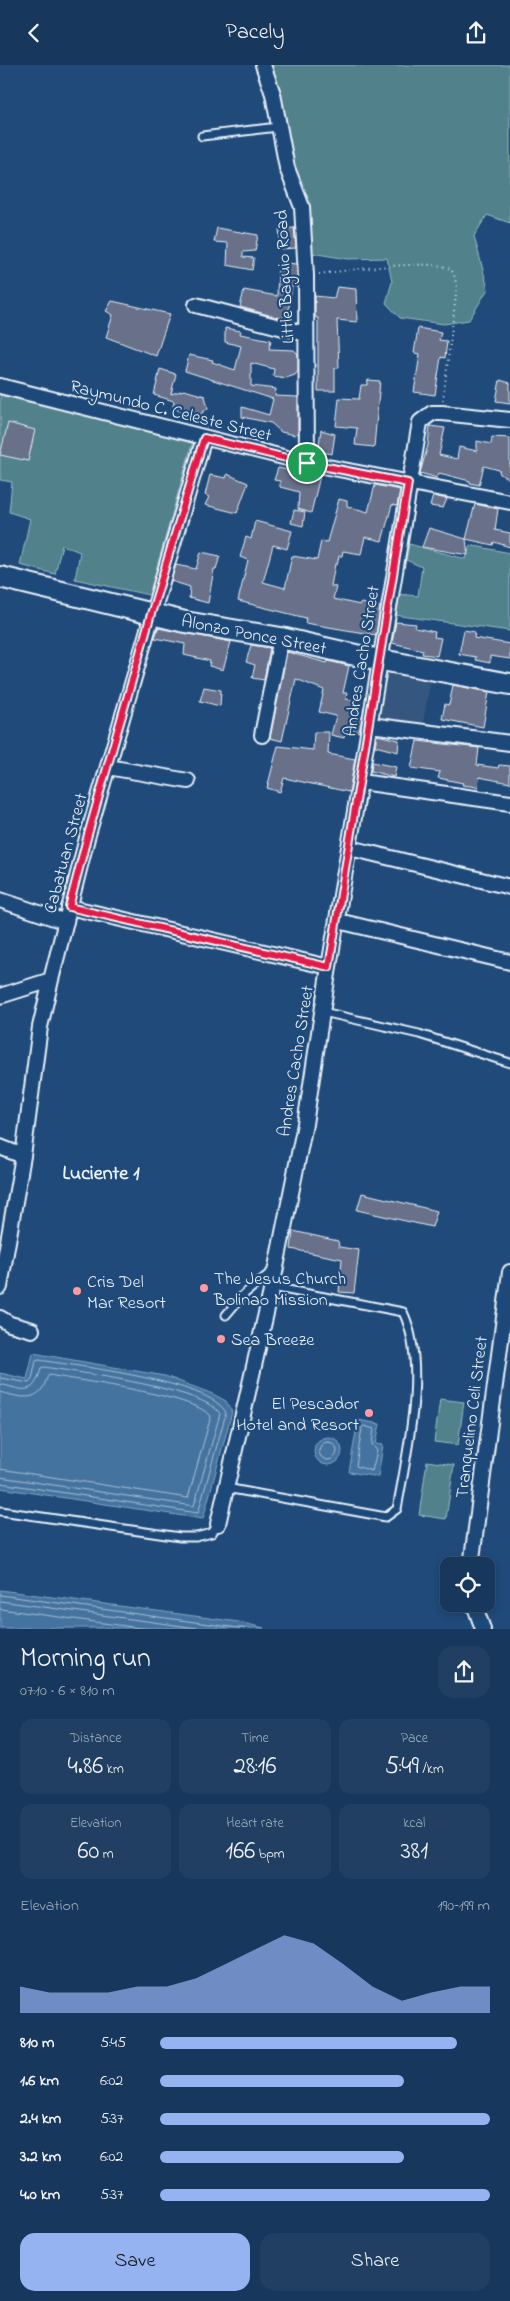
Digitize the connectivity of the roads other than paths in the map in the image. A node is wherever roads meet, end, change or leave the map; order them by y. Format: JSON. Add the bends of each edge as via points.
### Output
{"nodes":[{"id":1,"x":263,"y":65,"type":"edge"},
{"id":2,"x":278,"y":127,"type":"junction"},
{"id":3,"x":202,"y":135,"type":"dead end"},
{"id":4,"x":196,"y":305,"type":"dead end"},
{"id":5,"x":306,"y":334,"type":"junction"},
{"id":6,"x":0,"y":386,"type":"edge"},
{"id":7,"x":510,"y":420,"type":"edge"},
{"id":8,"x":204,"y":438,"type":"junction"},
{"id":9,"x":307,"y":463,"type":"junction"},
{"id":10,"x":408,"y":483,"type":"junction"},
{"id":11,"x":510,"y":502,"type":"edge"},
{"id":12,"x":0,"y":577,"type":"edge"},
{"id":13,"x":151,"y":614,"type":"junction"},
{"id":14,"x":281,"y":638,"type":"junction"},
{"id":15,"x":381,"y":659,"type":"junction"},
{"id":16,"x":510,"y":684,"type":"edge"},
{"id":17,"x":370,"y":725,"type":"junction"},
{"id":18,"x":262,"y":735,"type":"dead end"},
{"id":19,"x":510,"y":743,"type":"edge"},
{"id":20,"x":108,"y":767,"type":"junction"},
{"id":21,"x":188,"y":781,"type":"dead end"},
{"id":22,"x":361,"y":782,"type":"junction"},
{"id":23,"x":510,"y":803,"type":"edge"},
{"id":24,"x":350,"y":847,"type":"junction"},
{"id":25,"x":510,"y":887,"type":"edge"},
{"id":26,"x":0,"y":900,"type":"edge"},
{"id":27,"x":69,"y":907,"type":"junction"},
{"id":28,"x":338,"y":921,"type":"junction"},
{"id":29,"x":66,"y":922,"type":"junction"},
{"id":30,"x":510,"y":962,"type":"edge"},
{"id":31,"x":329,"y":967,"type":"junction"},
{"id":32,"x":51,"y":980,"type":"junction"},
{"id":33,"x":0,"y":996,"type":"edge"},
{"id":34,"x":323,"y":1012,"type":"junction"},
{"id":35,"x":510,"y":1063,"type":"edge"},
{"id":36,"x":0,"y":1147,"type":"edge"},
{"id":37,"x":23,"y":1156,"type":"junction"},
{"id":38,"x":6,"y":1219,"type":"edge"},
{"id":39,"x":275,"y":1269,"type":"junction"},
{"id":40,"x":510,"y":1273,"type":"edge"},
{"id":41,"x":0,"y":1287,"type":"edge"},
{"id":42,"x":272,"y":1287,"type":"junction"},
{"id":43,"x":226,"y":1315,"type":"dead end"},
{"id":44,"x":0,"y":1319,"type":"edge"},
{"id":45,"x":32,"y":1329,"type":"dead end"},
{"id":46,"x":506,"y":1330,"type":"edge"},
{"id":47,"x":226,"y":1488,"type":"junction"},
{"id":48,"x":1,"y":1511,"type":"edge"},
{"id":49,"x":218,"y":1524,"type":"joint"},
{"id":50,"x":472,"y":1557,"type":"edge"},
{"id":51,"x":477,"y":1612,"type":"edge"},
{"id":52,"x":483,"y":1629,"type":"edge"}],
"edges":[{"from":1,"to":2,"type":"street","name":"Little Baguio Road","via":[[273,94]]},
{"from":2,"to":3,"type":"lane"},
{"from":2,"to":5,"type":"street","name":"Little Baguio Road","via":[[286,168],[302,207]]},
{"from":4,"to":5,"type":"street"},
{"from":5,"to":9,"type":"street","name":"Little Baguio Road"},
{"from":6,"to":8,"type":"street","name":"Raymundo C. Celeste Street"},
{"from":7,"to":10,"type":"street","name":"Andres Cacho Street","via":[[432,413],[420,422]]},
{"from":8,"to":9,"type":"street","name":"Raymundo C. Celeste Street"},
{"from":8,"to":13,"type":"street","name":"Cabatuan Street"},
{"from":9,"to":10,"type":"street","name":"Raymundo C. Celeste Street"},
{"from":10,"to":11,"type":"street","name":"Raymundo C. Celeste Street"},
{"from":10,"to":15,"type":"street","name":"Andres Cacho Street"},
{"from":12,"to":13,"type":"street","name":"Alonzo Ponce Street"},
{"from":13,"to":14,"type":"street","name":"Alonzo Ponce Street"},
{"from":13,"to":20,"type":"street","name":"Cabatuan Street"},
{"from":14,"to":15,"type":"street","name":"Alonzo Ponce Street"},
{"from":14,"to":18,"type":"street"},
{"from":15,"to":16,"type":"street","name":"Alonzo Ponce Street"},
{"from":15,"to":17,"type":"street","name":"Andres Cacho Street"},
{"from":17,"to":19,"type":"street"},
{"from":17,"to":22,"type":"street","name":"Andres Cacho Street"},
{"from":20,"to":21,"type":"street"},
{"from":20,"to":27,"type":"street","name":"Cabatuan Street"},
{"from":22,"to":23,"type":"street"},
{"from":22,"to":24,"type":"street","name":"Andres Cacho Street"},
{"from":24,"to":25,"type":"street"},
{"from":24,"to":28,"type":"street","name":"Andres Cacho Street"},
{"from":26,"to":29,"type":"street"},
{"from":27,"to":29,"type":"street","name":"Cabatuan Street"},
{"from":27,"to":31,"type":"street"},
{"from":28,"to":30,"type":"street"},
{"from":28,"to":31,"type":"street","name":"Andres Cacho Street"},
{"from":29,"to":32,"type":"street","name":"Cabatuan Street"},
{"from":31,"to":34,"type":"street","name":"Andres Cacho Street"},
{"from":32,"to":33,"type":"street"},
{"from":32,"to":37,"type":"street","name":"Cabatuan Street","via":[[40,1027]]},
{"from":34,"to":35,"type":"lane","via":[[419,1034]]},
{"from":34,"to":39,"type":"street","name":"Andres Cacho Street","via":[[305,1124]]},
{"from":36,"to":37,"type":"street"},
{"from":37,"to":38,"type":"street","name":"Cabatuan Street"},
{"from":38,"to":41,"type":"street","name":"Cabatuan Street"},
{"from":39,"to":42,"type":"street","name":"Andres Cacho Street"},
{"from":39,"to":43,"type":"lane","via":[[243,1295]]},
{"from":40,"to":46,"type":"street","name":"Tranquelino Celi Street"},
{"from":42,"to":47,"type":"street","name":"Andres Cacho Street"},
{"from":42,"to":47,"type":"lane","via":[[403,1312],[415,1355],[411,1426],[397,1509],[386,1517]]},
{"from":44,"to":45,"type":"street"},
{"from":46,"to":50,"type":"street","name":"Tranquelino Celi Street"},
{"from":47,"to":49,"type":"street","name":"Andres Cacho Street"},
{"from":48,"to":49,"type":"lane","via":[[180,1537],[212,1533]]},
{"from":51,"to":52,"type":"street"}]}
